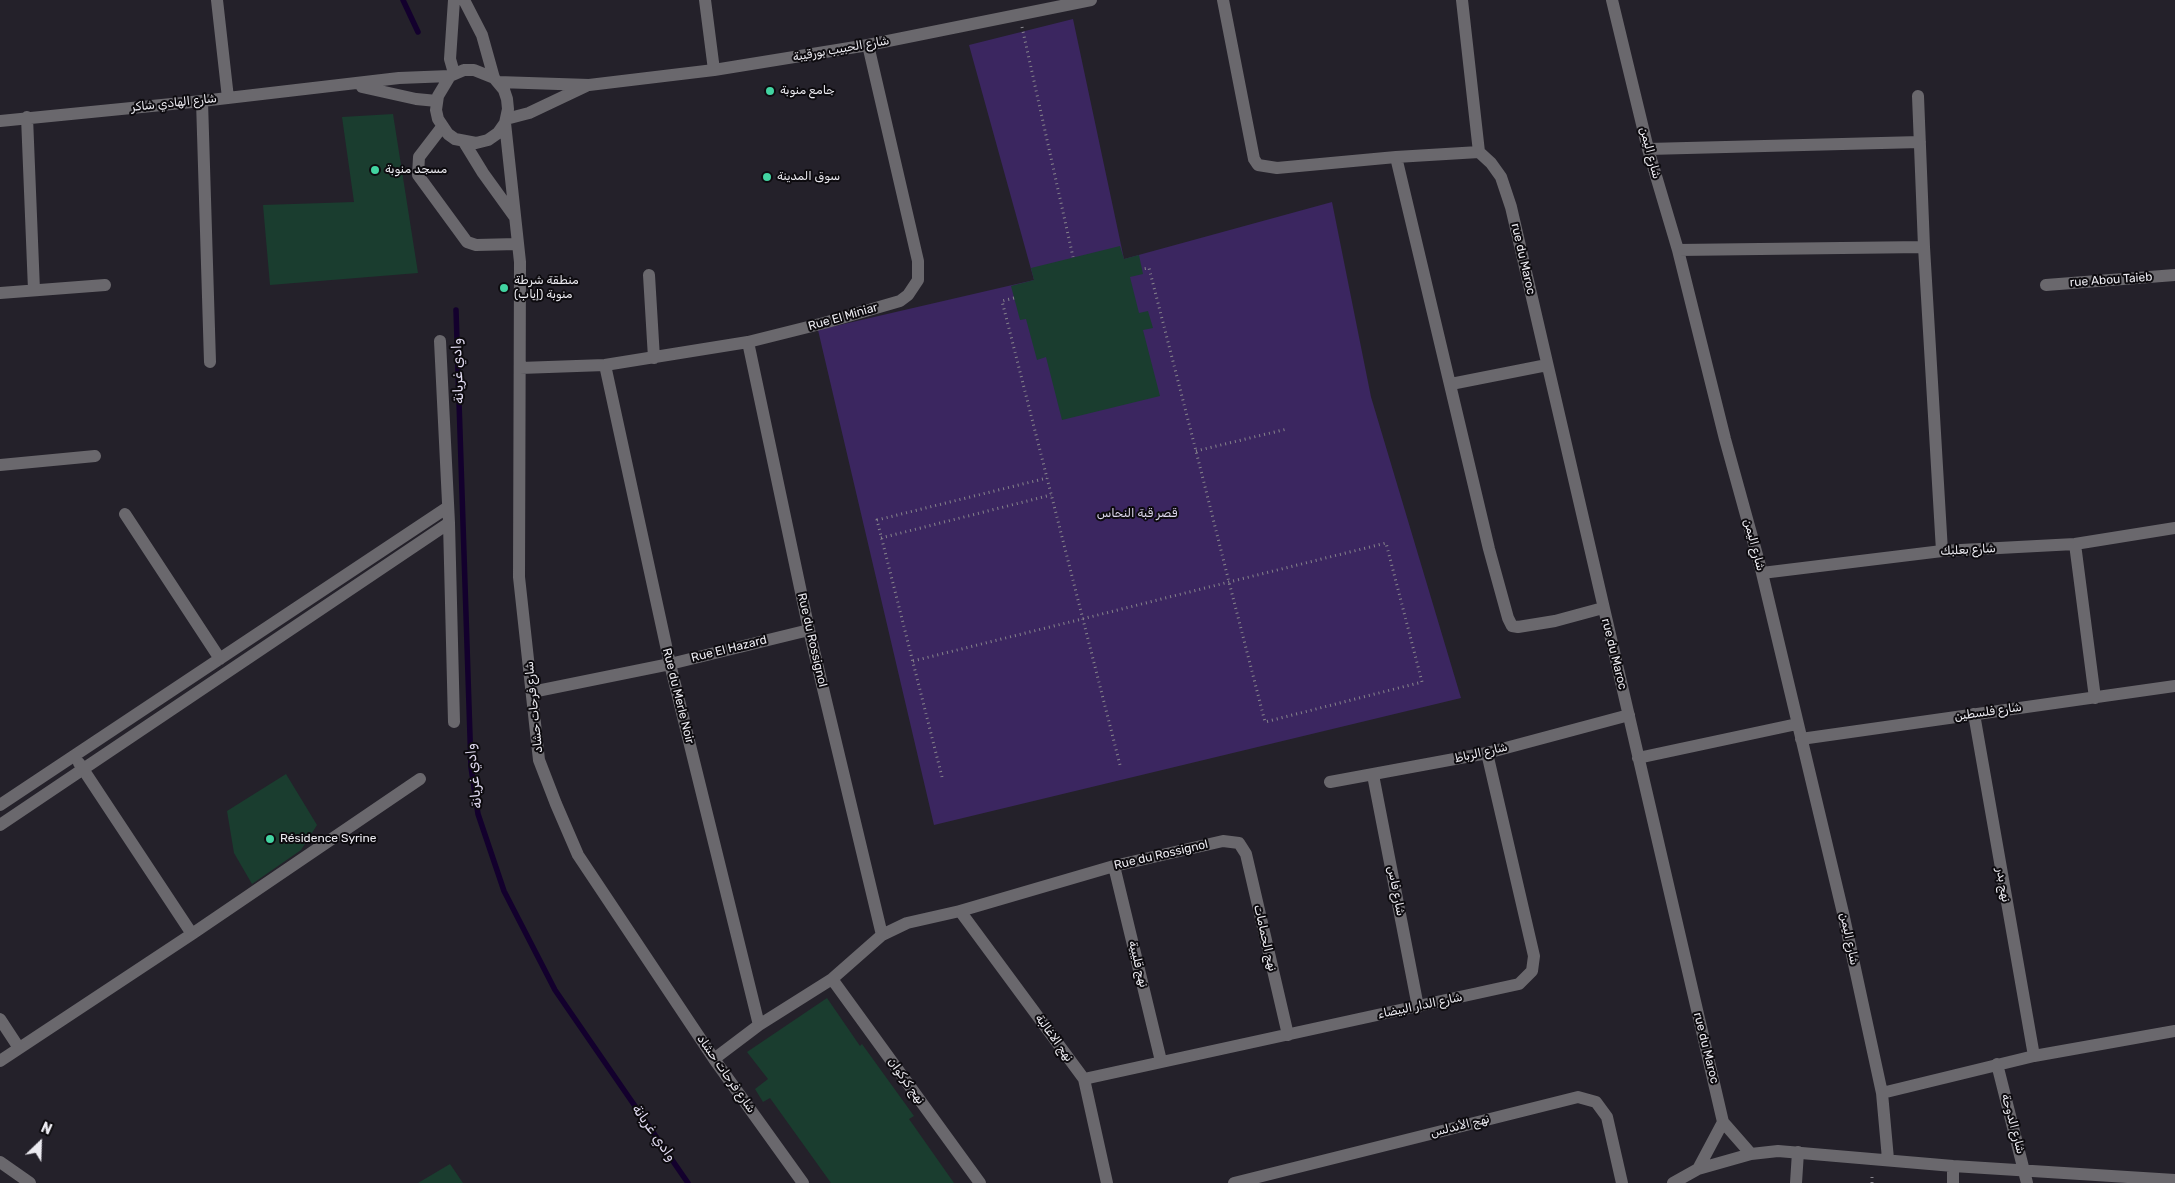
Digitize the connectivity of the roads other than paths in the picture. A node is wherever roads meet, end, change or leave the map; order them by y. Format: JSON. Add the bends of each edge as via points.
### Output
{"nodes":[{"id":1,"x":217,"y":0,"type":"edge"},
{"id":2,"x":454,"y":0,"type":"edge"},
{"id":3,"x":464,"y":0,"type":"edge"},
{"id":4,"x":705,"y":0,"type":"edge"},
{"id":5,"x":1088,"y":0,"type":"edge"},
{"id":6,"x":1224,"y":0,"type":"edge"},
{"id":7,"x":1462,"y":0,"type":"edge"},
{"id":8,"x":1612,"y":0,"type":"edge"},
{"id":9,"x":868,"y":45,"type":"junction"},
{"id":10,"x":714,"y":70,"type":"junction"},
{"id":11,"x":452,"y":75,"type":"junction"},
{"id":12,"x":496,"y":80,"type":"junction"},
{"id":13,"x":347,"y":84,"type":"junction"},
{"id":14,"x":588,"y":85,"type":"junction"},
{"id":15,"x":1918,"y":96,"type":"dead end"},
{"id":16,"x":228,"y":98,"type":"junction"},
{"id":17,"x":202,"y":101,"type":"junction"},
{"id":18,"x":437,"y":101,"type":"junction"},
{"id":19,"x":27,"y":117,"type":"junction"},
{"id":20,"x":0,"y":121,"type":"edge"},
{"id":21,"x":506,"y":121,"type":"junction"},
{"id":22,"x":442,"y":127,"type":"junction"},
{"id":23,"x":464,"y":142,"type":"junction"},
{"id":24,"x":1920,"y":142,"type":"junction"},
{"id":25,"x":1648,"y":149,"type":"junction"},
{"id":26,"x":1479,"y":152,"type":"junction"},
{"id":27,"x":1396,"y":157,"type":"junction"},
{"id":28,"x":514,"y":216,"type":"junction"},
{"id":29,"x":517,"y":244,"type":"junction"},
{"id":30,"x":1924,"y":246,"type":"junction"},
{"id":31,"x":1678,"y":250,"type":"junction"},
{"id":32,"x":649,"y":275,"type":"dead end"},
{"id":33,"x":2175,"y":275,"type":"edge"},
{"id":34,"x":105,"y":285,"type":"dead end"},
{"id":35,"x":2046,"y":285,"type":"dead end"},
{"id":36,"x":34,"y":290,"type":"junction"},
{"id":37,"x":0,"y":293,"type":"edge"},
{"id":38,"x":440,"y":341,"type":"dead end"},
{"id":39,"x":748,"y":342,"type":"junction"},
{"id":40,"x":654,"y":358,"type":"junction"},
{"id":41,"x":210,"y":362,"type":"dead end"},
{"id":42,"x":605,"y":365,"type":"junction"},
{"id":43,"x":1547,"y":365,"type":"junction"},
{"id":44,"x":520,"y":368,"type":"junction"},
{"id":45,"x":1451,"y":384,"type":"junction"},
{"id":46,"x":95,"y":456,"type":"dead end"},
{"id":47,"x":0,"y":465,"type":"edge"},
{"id":48,"x":448,"y":507,"type":"junction"},
{"id":49,"x":126,"y":514,"type":"dead end"},
{"id":50,"x":449,"y":523,"type":"junction"},
{"id":51,"x":2175,"y":528,"type":"edge"},
{"id":52,"x":2075,"y":544,"type":"junction"},
{"id":53,"x":1942,"y":551,"type":"junction"},
{"id":54,"x":1762,"y":573,"type":"junction"},
{"id":55,"x":1603,"y":608,"type":"junction"},
{"id":56,"x":809,"y":630,"type":"junction"},
{"id":57,"x":220,"y":659,"type":"junction"},
{"id":58,"x":670,"y":664,"type":"junction"},
{"id":59,"x":2175,"y":686,"type":"edge"},
{"id":60,"x":532,"y":692,"type":"junction"},
{"id":61,"x":2095,"y":698,"type":"junction"},
{"id":62,"x":1974,"y":714,"type":"junction"},
{"id":63,"x":1629,"y":715,"type":"junction"},
{"id":64,"x":454,"y":722,"type":"dead end"},
{"id":65,"x":1797,"y":724,"type":"junction"},
{"id":66,"x":1802,"y":740,"type":"junction"},
{"id":67,"x":1487,"y":753,"type":"junction"},
{"id":68,"x":75,"y":757,"type":"junction"},
{"id":69,"x":1638,"y":758,"type":"junction"},
{"id":70,"x":84,"y":770,"type":"junction"},
{"id":71,"x":1373,"y":775,"type":"junction"},
{"id":72,"x":420,"y":779,"type":"dead end"},
{"id":73,"x":1330,"y":782,"type":"dead end"},
{"id":74,"x":1,"y":802,"type":"edge"},
{"id":75,"x":12,"y":818,"type":"junction"},
{"id":76,"x":0,"y":825,"type":"edge"},
{"id":77,"x":1239,"y":844,"type":"joint"},
{"id":78,"x":1114,"y":866,"type":"junction"},
{"id":79,"x":960,"y":911,"type":"junction"},
{"id":80,"x":192,"y":934,"type":"junction"},
{"id":81,"x":882,"y":935,"type":"junction"},
{"id":82,"x":832,"y":979,"type":"junction"},
{"id":83,"x":1418,"y":1006,"type":"junction"},
{"id":84,"x":0,"y":1019,"type":"edge"},
{"id":85,"x":759,"y":1025,"type":"junction"},
{"id":86,"x":2175,"y":1031,"type":"edge"},
{"id":87,"x":1288,"y":1035,"type":"junction"},
{"id":88,"x":19,"y":1048,"type":"junction"},
{"id":89,"x":2034,"y":1056,"type":"junction"},
{"id":90,"x":714,"y":1059,"type":"junction"},
{"id":91,"x":0,"y":1061,"type":"edge"},
{"id":92,"x":1161,"y":1061,"type":"junction"},
{"id":93,"x":1997,"y":1064,"type":"junction"},
{"id":94,"x":1084,"y":1079,"type":"junction"},
{"id":95,"x":1882,"y":1093,"type":"junction"},
{"id":96,"x":1724,"y":1122,"type":"junction"},
{"id":97,"x":1798,"y":1152,"type":"junction"},
{"id":98,"x":1751,"y":1154,"type":"junction"},
{"id":99,"x":1888,"y":1159,"type":"junction"},
{"id":100,"x":0,"y":1162,"type":"edge"},
{"id":101,"x":1953,"y":1166,"type":"junction"},
{"id":102,"x":1694,"y":1175,"type":"edge"},
{"id":103,"x":2026,"y":1177,"type":"edge"},
{"id":104,"x":2175,"y":1180,"type":"edge"},
{"id":105,"x":1239,"y":1182,"type":"edge"},
{"id":106,"x":30,"y":1183,"type":"edge"},
{"id":107,"x":802,"y":1183,"type":"edge"},
{"id":108,"x":980,"y":1183,"type":"edge"},
{"id":109,"x":1107,"y":1183,"type":"edge"},
{"id":110,"x":1622,"y":1183,"type":"edge"},
{"id":111,"x":1673,"y":1183,"type":"edge"},
{"id":112,"x":1796,"y":1183,"type":"edge"},
{"id":113,"x":1953,"y":1183,"type":"edge"}],
"edges":[{"from":1,"to":16,"type":"street"},
{"from":2,"to":11,"type":"street"},
{"from":3,"to":12,"type":"street","via":[[482,35]]},
{"from":4,"to":10,"type":"street"},
{"from":5,"to":9,"type":"street","name":"شارع الحبيب بورقيبة"},
{"from":6,"to":27,"type":"street","via":[[1254,159],[1258,165],[1277,168]]},
{"from":7,"to":26,"type":"street"},
{"from":8,"to":25,"type":"street","name":"شارع اليمن"},
{"from":9,"to":10,"type":"street","name":"شارع الحبيب بورقيبة"},
{"from":9,"to":39,"type":"street","name":"Rue El Miniar","via":[[918,261],[918,280],[900,301]]},
{"from":10,"to":14,"type":"street","name":"شارع الحبيب بورقيبة"},
{"from":11,"to":12,"type":"street","via":[[474,70]]},
{"from":11,"to":13,"type":"street","name":"شارع الهادي شاكر"},
{"from":11,"to":18,"type":"street"},
{"from":12,"to":14,"type":"street","name":"شارع الحبيب بورقيبة"},
{"from":12,"to":21,"type":"street","via":[[507,99]]},
{"from":13,"to":16,"type":"street","name":"شارع الهادي شاكر"},
{"from":13,"to":18,"type":"street","name":"شارع الهادي شاكر"},
{"from":14,"to":21,"type":"street","name":"شارع الحبيب بورقيبة"},
{"from":15,"to":24,"type":"street"},
{"from":16,"to":17,"type":"street","name":"شارع الهادي شاكر"},
{"from":17,"to":19,"type":"street","name":"شارع الهادي شاكر"},
{"from":17,"to":41,"type":"street"},
{"from":18,"to":22,"type":"street"},
{"from":19,"to":20,"type":"street","name":"شارع الهادي شاكر"},
{"from":19,"to":36,"type":"street"},
{"from":21,"to":23,"type":"street","via":[[488,140]]},
{"from":21,"to":28,"type":"street","name":"شارع فرحات حشاد"},
{"from":22,"to":23,"type":"street"},
{"from":22,"to":29,"type":"street","via":[[419,157],[418,175],[468,242],[476,245]]},
{"from":23,"to":28,"type":"street","name":"شارع فرحات حشاد"},
{"from":24,"to":25,"type":"street"},
{"from":24,"to":30,"type":"street"},
{"from":25,"to":31,"type":"street","name":"شارع اليمن"},
{"from":26,"to":27,"type":"street"},
{"from":26,"to":43,"type":"street","name":"rue du Maroc","via":[[1496,168],[1506,191]]},
{"from":27,"to":45,"type":"street"},
{"from":28,"to":29,"type":"street","name":"شارع فرحات حشاد"},
{"from":29,"to":44,"type":"street","name":"شارع فرحات حشاد","via":[[520,262]]},
{"from":30,"to":31,"type":"street"},
{"from":30,"to":53,"type":"street"},
{"from":31,"to":54,"type":"street","name":"شارع اليمن","via":[[1724,439]]},
{"from":32,"to":40,"type":"street"},
{"from":33,"to":35,"type":"street","name":"rue Abou Taieb"},
{"from":34,"to":36,"type":"street"},
{"from":36,"to":37,"type":"street"},
{"from":38,"to":48,"type":"street"},
{"from":39,"to":40,"type":"street","name":"Rue El Miniar"},
{"from":39,"to":56,"type":"street","name":"Rue du Rossignol"},
{"from":40,"to":42,"type":"street","name":"Rue El Miniar"},
{"from":42,"to":44,"type":"street","name":"Rue El Miniar"},
{"from":42,"to":58,"type":"street","name":"Rue du Merle Noir"},
{"from":43,"to":45,"type":"street"},
{"from":43,"to":55,"type":"street","name":"rue du Maroc"},
{"from":44,"to":60,"type":"street","name":"شارع فرحات حشاد","via":[[520,578]]},
{"from":45,"to":55,"type":"street","via":[[1489,549],[1512,626],[1518,628],[1555,621]]},
{"from":46,"to":47,"type":"street"},
{"from":48,"to":50,"type":"street"},
{"from":48,"to":57,"type":"street"},
{"from":49,"to":57,"type":"street"},
{"from":50,"to":64,"type":"street"},
{"from":50,"to":70,"type":"street"},
{"from":51,"to":52,"type":"street","name":"شارع بعلبك"},
{"from":52,"to":53,"type":"street","name":"شارع بعلبك"},
{"from":52,"to":61,"type":"street"},
{"from":53,"to":54,"type":"street","name":"شارع بعلبك"},
{"from":54,"to":65,"type":"street","name":"شارع اليمن"},
{"from":55,"to":63,"type":"street","name":"rue du Maroc"},
{"from":56,"to":58,"type":"street","name":"Rue El Hazard"},
{"from":56,"to":81,"type":"street","name":"Rue du Rossignol"},
{"from":57,"to":68,"type":"street"},
{"from":58,"to":60,"type":"street","name":"Rue El Hazard"},
{"from":58,"to":85,"type":"street","name":"Rue du Merle Noir"},
{"from":59,"to":61,"type":"street","name":"شارع فلسطين"},
{"from":60,"to":90,"type":"street","name":"شارع فرحات حشاد","via":[[539,760],[578,855]]},
{"from":61,"to":62,"type":"street","name":"شارع فلسطين"},
{"from":62,"to":66,"type":"street","name":"شارع فلسطين"},
{"from":62,"to":89,"type":"street","name":"نهج بدر"},
{"from":63,"to":67,"type":"street","name":"شارع الرباط"},
{"from":63,"to":69,"type":"street","name":"rue du Maroc"},
{"from":65,"to":66,"type":"street","name":"شارع اليمن"},
{"from":65,"to":69,"type":"street"},
{"from":66,"to":95,"type":"street","name":"شارع اليمن"},
{"from":67,"to":71,"type":"street","name":"شارع الرباط"},
{"from":67,"to":83,"type":"street","name":"شارع الدار البيضاء","via":[[1534,956],[1532,971],[1519,984]]},
{"from":68,"to":70,"type":"street"},
{"from":68,"to":74,"type":"street"},
{"from":69,"to":96,"type":"street","name":"rue du Maroc"},
{"from":70,"to":75,"type":"street"},
{"from":70,"to":80,"type":"street"},
{"from":71,"to":73,"type":"street","name":"شارع الرباط"},
{"from":71,"to":83,"type":"street","name":"شارع فاس"},
{"from":72,"to":80,"type":"street"},
{"from":74,"to":75,"type":"street"},
{"from":75,"to":76,"type":"street"},
{"from":77,"to":78,"type":"street","name":"Rue du Rossignol","via":[[1223,841]]},
{"from":77,"to":87,"type":"street","name":"نهج الحمامات","via":[[1246,854]]},
{"from":78,"to":79,"type":"street","name":"Rue du Rossignol"},
{"from":78,"to":92,"type":"street","name":"نهج قليبية"},
{"from":79,"to":81,"type":"street","name":"Rue du Rossignol","via":[[907,923]]},
{"from":79,"to":94,"type":"street","name":"نهج الاغالبة"},
{"from":80,"to":88,"type":"street"},
{"from":81,"to":82,"type":"street","name":"Rue du Rossignol"},
{"from":82,"to":85,"type":"street","name":"Rue du Rossignol"},
{"from":82,"to":108,"type":"street","name":"نهج كركوان"},
{"from":83,"to":87,"type":"street","name":"شارع الدار البيضاء"},
{"from":84,"to":88,"type":"street"},
{"from":85,"to":90,"type":"street","name":"Rue du Rossignol"},
{"from":86,"to":89,"type":"street"},
{"from":87,"to":92,"type":"street","name":"شارع الدار البيضاء"},
{"from":88,"to":91,"type":"street"},
{"from":89,"to":93,"type":"street"},
{"from":90,"to":107,"type":"street","name":"شارع فرحات حشاد"},
{"from":92,"to":94,"type":"street","name":"شارع الدار البيضاء"},
{"from":93,"to":95,"type":"street"},
{"from":93,"to":103,"type":"street","name":"شارع الدوحة"},
{"from":94,"to":109,"type":"street","name":"نهج الاغالبة"},
{"from":95,"to":99,"type":"street","name":"شارع اليمن"},
{"from":96,"to":98,"type":"street","name":"rue du Maroc"},
{"from":96,"to":102,"type":"street"},
{"from":97,"to":98,"type":"street"},
{"from":97,"to":99,"type":"street"},
{"from":97,"to":112,"type":"street"},
{"from":98,"to":102,"type":"street"},
{"from":99,"to":101,"type":"street"},
{"from":100,"to":106,"type":"street"},
{"from":101,"to":103,"type":"street"},
{"from":101,"to":113,"type":"street"},
{"from":102,"to":111,"type":"street"},
{"from":103,"to":104,"type":"street"},
{"from":105,"to":110,"type":"street","name":"نهج الأندلس","via":[[1578,1097],[1596,1102],[1607,1117]]}]}
